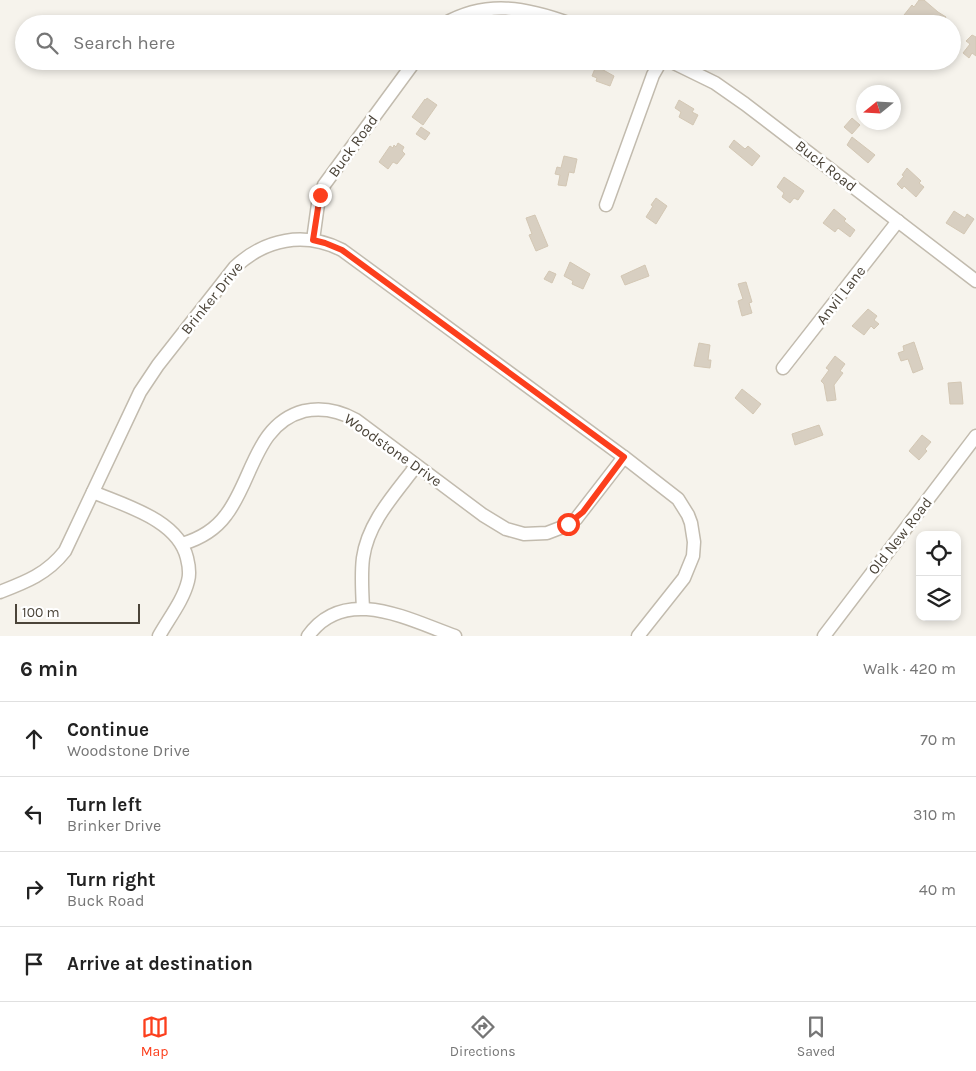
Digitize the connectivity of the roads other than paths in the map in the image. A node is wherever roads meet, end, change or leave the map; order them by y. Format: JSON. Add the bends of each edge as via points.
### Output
{"nodes":[{"id":1,"x":514,"y":2,"type":"edge"},
{"id":2,"x":454,"y":15,"type":"edge"},
{"id":3,"x":548,"y":15,"type":"edge"},
{"id":4,"x":408,"y":70,"type":"edge"},
{"id":5,"x":656,"y":70,"type":"edge"},
{"id":6,"x":688,"y":70,"type":"edge"},
{"id":7,"x":606,"y":205,"type":"dead end"},
{"id":8,"x":898,"y":221,"type":"junction"},
{"id":9,"x":313,"y":240,"type":"junction"},
{"id":10,"x":976,"y":281,"type":"edge"},
{"id":11,"x":783,"y":368,"type":"dead end"},
{"id":12,"x":976,"y":436,"type":"edge"},
{"id":13,"x":624,"y":457,"type":"junction"},
{"id":14,"x":416,"y":466,"type":"junction"},
{"id":15,"x":93,"y":492,"type":"junction"},
{"id":16,"x":182,"y":544,"type":"junction"},
{"id":17,"x":0,"y":592,"type":"edge"},
{"id":18,"x":363,"y":608,"type":"junction"},
{"id":19,"x":159,"y":636,"type":"edge"},
{"id":20,"x":308,"y":636,"type":"edge"},
{"id":21,"x":455,"y":636,"type":"edge"},
{"id":22,"x":638,"y":636,"type":"edge"},
{"id":23,"x":824,"y":636,"type":"edge"}],
"edges":[{"from":1,"to":2,"type":"street","via":[[476,5]]},
{"from":1,"to":3,"type":"street"},
{"from":4,"to":9,"type":"street","name":"Buck Road","via":[[324,185]]},
{"from":5,"to":7,"type":"street"},
{"from":6,"to":8,"type":"street","name":"Buck Road","via":[[746,104]]},
{"from":8,"to":10,"type":"street","name":"Buck Road"},
{"from":8,"to":11,"type":"street","name":"Anvil Lane"},
{"from":9,"to":13,"type":"street","name":"Brinker Drive","via":[[342,250]]},
{"from":9,"to":15,"type":"street","name":"Brinker Drive","via":[[289,240],[265,246],[235,267],[145,384]]},
{"from":12,"to":23,"type":"street","name":"Old New Road"},
{"from":13,"to":14,"type":"street","name":"Woodstone Drive","via":[[576,519],[538,534],[515,532],[500,526]]},
{"from":13,"to":22,"type":"street","name":"Brinker Drive","via":[[678,499],[688,515],[694,542],[693,556],[684,578]]},
{"from":14,"to":16,"type":"street","name":"Woodstone Drive","via":[[348,416],[326,410],[299,412],[279,423],[262,442],[232,506],[219,523],[202,536]]},
{"from":14,"to":18,"type":"street","via":[[369,533],[363,559]]},
{"from":15,"to":16,"type":"street","via":[[160,522]]},
{"from":15,"to":17,"type":"street","name":"Brinker Drive","via":[[58,560],[41,574]]},
{"from":16,"to":19,"type":"street","via":[[189,564],[189,580],[178,606]]},
{"from":18,"to":20,"type":"street","via":[[330,616]]},
{"from":18,"to":21,"type":"street","via":[[383,610]]}]}
